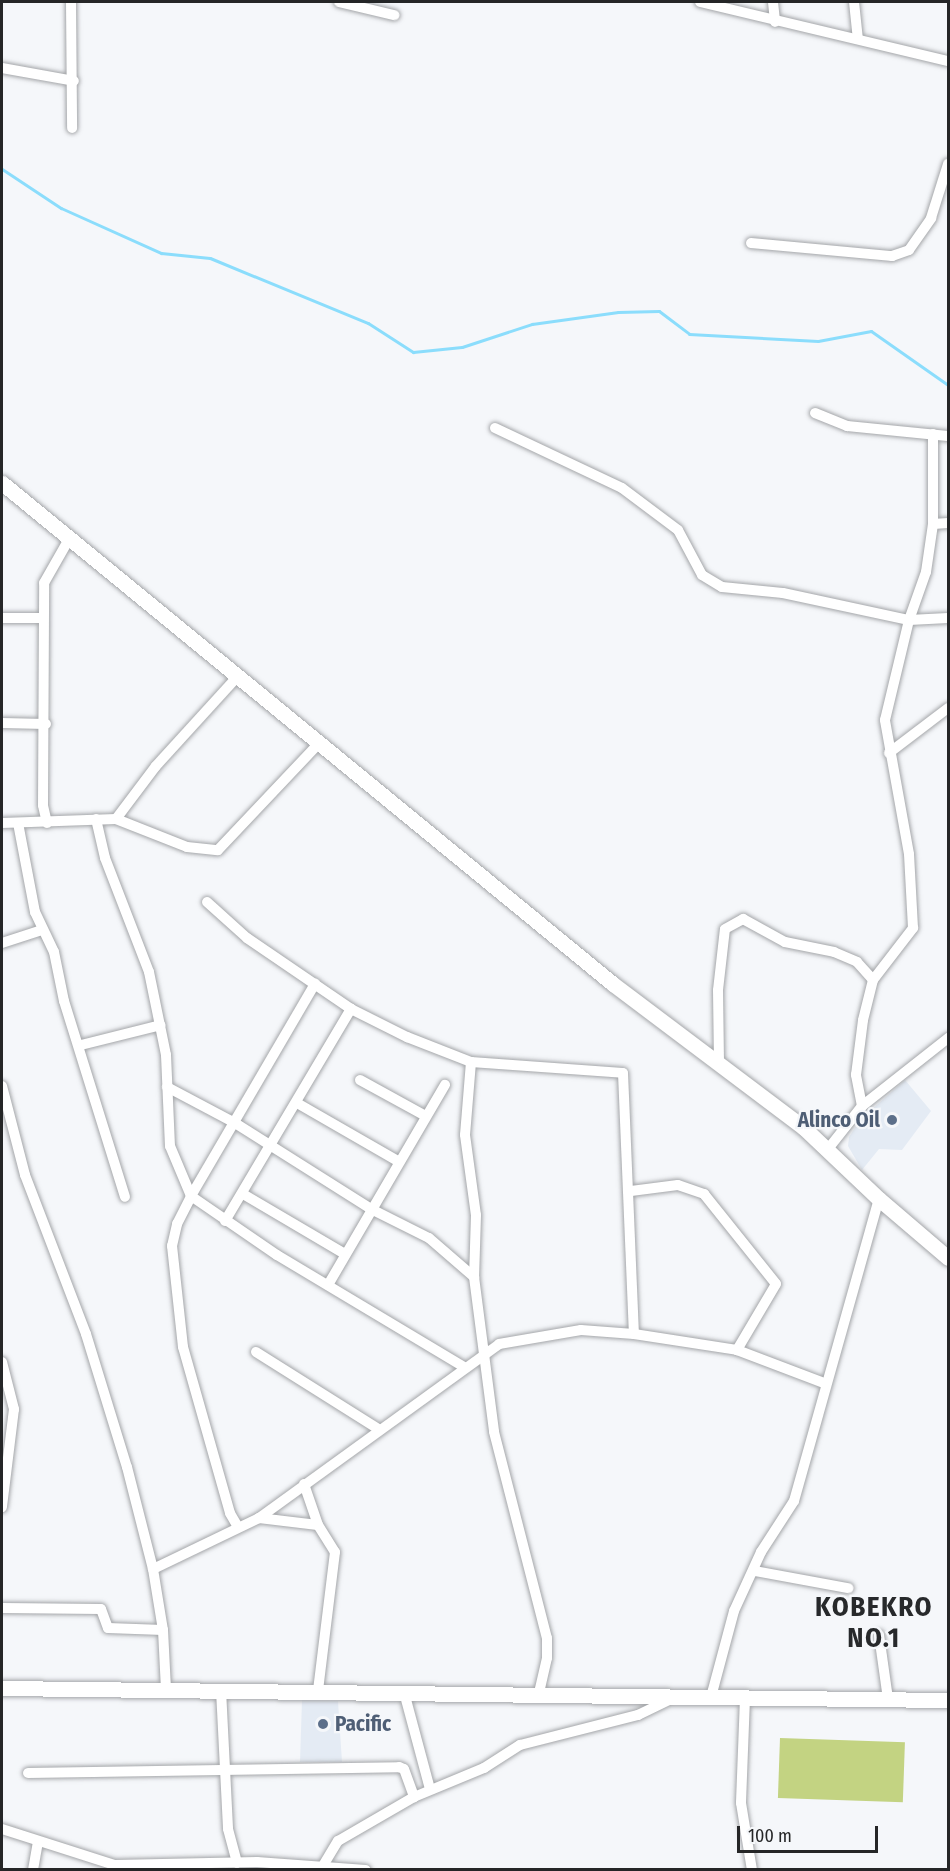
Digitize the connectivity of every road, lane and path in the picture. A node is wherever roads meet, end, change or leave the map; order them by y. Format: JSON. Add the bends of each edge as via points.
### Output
{"nodes":[{"id":1,"x":71,"y":2,"type":"edge"},
{"id":2,"x":339,"y":2,"type":"edge"},
{"id":3,"x":700,"y":2,"type":"edge"},
{"id":4,"x":773,"y":2,"type":"edge"},
{"id":5,"x":854,"y":2,"type":"edge"},
{"id":6,"x":394,"y":15,"type":"dead end"},
{"id":7,"x":775,"y":22,"type":"junction"},
{"id":8,"x":858,"y":38,"type":"junction"},
{"id":9,"x":948,"y":61,"type":"edge"},
{"id":10,"x":2,"y":68,"type":"edge"},
{"id":11,"x":74,"y":81,"type":"junction"},
{"id":12,"x":72,"y":128,"type":"dead end"},
{"id":13,"x":948,"y":164,"type":"edge"},
{"id":14,"x":751,"y":243,"type":"dead end"},
{"id":15,"x":815,"y":413,"type":"dead end"},
{"id":16,"x":495,"y":428,"type":"dead end"},
{"id":17,"x":933,"y":434,"type":"junction"},
{"id":18,"x":948,"y":436,"type":"edge"},
{"id":19,"x":2,"y":483,"type":"edge"},
{"id":20,"x":948,"y":523,"type":"edge"},
{"id":21,"x":933,"y":524,"type":"junction"},
{"id":22,"x":69,"y":539,"type":"junction"},
{"id":23,"x":2,"y":618,"type":"edge"},
{"id":24,"x":42,"y":618,"type":"junction"},
{"id":25,"x":948,"y":618,"type":"edge"},
{"id":26,"x":909,"y":620,"type":"junction"},
{"id":27,"x":237,"y":677,"type":"junction"},
{"id":28,"x":948,"y":708,"type":"edge"},
{"id":29,"x":2,"y":723,"type":"edge"},
{"id":30,"x":46,"y":724,"type":"junction"},
{"id":31,"x":320,"y":742,"type":"junction"},
{"id":32,"x":889,"y":753,"type":"junction"},
{"id":33,"x":96,"y":819,"type":"junction"},
{"id":34,"x":116,"y":819,"type":"junction"},
{"id":35,"x":2,"y":823,"type":"edge"},
{"id":36,"x":18,"y":823,"type":"junction"},
{"id":37,"x":47,"y":823,"type":"junction"},
{"id":38,"x":207,"y":902,"type":"dead end"},
{"id":39,"x":42,"y":930,"type":"junction"},
{"id":40,"x":2,"y":943,"type":"edge"},
{"id":41,"x":873,"y":980,"type":"junction"},
{"id":42,"x":315,"y":984,"type":"junction"},
{"id":43,"x":351,"y":1009,"type":"junction"},
{"id":44,"x":161,"y":1025,"type":"junction"},
{"id":45,"x":948,"y":1038,"type":"edge"},
{"id":46,"x":81,"y":1046,"type":"junction"},
{"id":47,"x":471,"y":1062,"type":"junction"},
{"id":48,"x":719,"y":1062,"type":"junction"},
{"id":49,"x":360,"y":1080,"type":"dead end"},
{"id":50,"x":444,"y":1085,"type":"dead end"},
{"id":51,"x":2,"y":1086,"type":"edge"},
{"id":52,"x":167,"y":1087,"type":"junction"},
{"id":53,"x":297,"y":1103,"type":"junction"},
{"id":54,"x":862,"y":1106,"type":"junction"},
{"id":55,"x":423,"y":1115,"type":"junction"},
{"id":56,"x":235,"y":1123,"type":"junction"},
{"id":57,"x":272,"y":1146,"type":"junction"},
{"id":58,"x":828,"y":1149,"type":"junction"},
{"id":59,"x":398,"y":1161,"type":"junction"},
{"id":60,"x":631,"y":1191,"type":"junction"},
{"id":61,"x":243,"y":1194,"type":"junction"},
{"id":62,"x":191,"y":1196,"type":"junction"},
{"id":63,"x":125,"y":1197,"type":"dead end"},
{"id":64,"x":879,"y":1200,"type":"junction"},
{"id":65,"x":371,"y":1209,"type":"junction"},
{"id":66,"x":225,"y":1221,"type":"junction"},
{"id":67,"x":345,"y":1254,"type":"junction"},
{"id":68,"x":948,"y":1258,"type":"edge"},
{"id":69,"x":474,"y":1277,"type":"junction"},
{"id":70,"x":328,"y":1285,"type":"junction"},
{"id":71,"x":634,"y":1334,"type":"junction"},
{"id":72,"x":737,"y":1350,"type":"junction"},
{"id":73,"x":256,"y":1352,"type":"dead end"},
{"id":74,"x":483,"y":1355,"type":"junction"},
{"id":75,"x":2,"y":1362,"type":"edge"},
{"id":76,"x":464,"y":1367,"type":"junction"},
{"id":77,"x":824,"y":1383,"type":"junction"},
{"id":78,"x":380,"y":1430,"type":"junction"},
{"id":79,"x":304,"y":1484,"type":"junction"},
{"id":80,"x":2,"y":1507,"type":"edge"},
{"id":81,"x":258,"y":1518,"type":"junction"},
{"id":82,"x":318,"y":1526,"type":"junction"},
{"id":83,"x":238,"y":1527,"type":"junction"},
{"id":84,"x":153,"y":1569,"type":"junction"},
{"id":85,"x":754,"y":1571,"type":"junction"},
{"id":86,"x":848,"y":1588,"type":"dead end"},
{"id":87,"x":2,"y":1608,"type":"edge"},
{"id":88,"x":163,"y":1630,"type":"junction"},
{"id":89,"x":879,"y":1635,"type":"dead end"},
{"id":90,"x":2,"y":1688,"type":"edge"},
{"id":91,"x":166,"y":1689,"type":"junction"},
{"id":92,"x":221,"y":1690,"type":"junction"},
{"id":93,"x":318,"y":1691,"type":"junction"},
{"id":94,"x":404,"y":1692,"type":"junction"},
{"id":95,"x":539,"y":1694,"type":"junction"},
{"id":96,"x":673,"y":1697,"type":"junction"},
{"id":97,"x":711,"y":1697,"type":"junction"},
{"id":98,"x":745,"y":1698,"type":"junction"},
{"id":99,"x":888,"y":1699,"type":"junction"},
{"id":100,"x":948,"y":1700,"type":"edge"},
{"id":101,"x":224,"y":1772,"type":"junction"},
{"id":102,"x":28,"y":1773,"type":"dead end"},
{"id":103,"x":430,"y":1788,"type":"junction"},
{"id":104,"x":414,"y":1797,"type":"junction"},
{"id":105,"x":2,"y":1829,"type":"edge"},
{"id":106,"x":38,"y":1842,"type":"junction"},
{"id":107,"x":237,"y":1863,"type":"junction"},
{"id":108,"x":324,"y":1864,"type":"junction"},
{"id":109,"x":260,"y":1866,"type":"edge"},
{"id":110,"x":114,"y":1867,"type":"edge"},
{"id":111,"x":302,"y":1868,"type":"edge"},
{"id":112,"x":33,"y":1869,"type":"edge"},
{"id":113,"x":366,"y":1869,"type":"edge"},
{"id":114,"x":752,"y":1869,"type":"edge"}],
"edges":[{"from":1,"to":11,"type":"street"},
{"from":2,"to":6,"type":"street"},
{"from":3,"to":7,"type":"street"},
{"from":4,"to":7,"type":"street"},
{"from":5,"to":8,"type":"street"},
{"from":7,"to":8,"type":"street"},
{"from":8,"to":9,"type":"street"},
{"from":10,"to":11,"type":"street"},
{"from":11,"to":12,"type":"street"},
{"from":13,"to":14,"type":"street","via":[[931,218],[909,250],[892,256]]},
{"from":15,"to":17,"type":"street","via":[[847,426]]},
{"from":16,"to":26,"type":"street","via":[[622,488],[678,530],[702,575],[722,587],[783,593]]},
{"from":17,"to":18,"type":"street"},
{"from":17,"to":21,"type":"street"},
{"from":19,"to":22,"type":"street"},
{"from":20,"to":21,"type":"street"},
{"from":21,"to":26,"type":"street","via":[[926,572]]},
{"from":22,"to":24,"type":"street","via":[[44,583]]},
{"from":22,"to":27,"type":"street"},
{"from":23,"to":24,"type":"street"},
{"from":24,"to":30,"type":"street"},
{"from":25,"to":26,"type":"street"},
{"from":26,"to":32,"type":"street","via":[[885,720]]},
{"from":27,"to":31,"type":"street"},
{"from":27,"to":34,"type":"street","via":[[156,766]]},
{"from":28,"to":32,"type":"street"},
{"from":29,"to":30,"type":"street"},
{"from":30,"to":37,"type":"street","via":[[43,805]]},
{"from":31,"to":34,"type":"street","via":[[218,850],[187,848]]},
{"from":31,"to":48,"type":"street","via":[[614,984]]},
{"from":32,"to":41,"type":"street","via":[[909,854],[914,928]]},
{"from":33,"to":34,"type":"street"},
{"from":33,"to":37,"type":"street"},
{"from":33,"to":44,"type":"street","via":[[105,858],[148,972]]},
{"from":35,"to":36,"type":"street"},
{"from":36,"to":37,"type":"street"},
{"from":36,"to":39,"type":"street","via":[[27,882]]},
{"from":38,"to":42,"type":"street","via":[[247,938]]},
{"from":39,"to":40,"type":"street"},
{"from":39,"to":46,"type":"street","via":[[54,952],[64,1001]]},
{"from":41,"to":48,"type":"street","via":[[857,962],[834,952],[785,942],[743,920],[725,929],[718,990]]},
{"from":41,"to":54,"type":"street","via":[[856,1075]]},
{"from":42,"to":43,"type":"street"},
{"from":42,"to":56,"type":"street"},
{"from":43,"to":47,"type":"street","via":[[407,1038]]},
{"from":43,"to":53,"type":"street"},
{"from":44,"to":46,"type":"street"},
{"from":44,"to":52,"type":"street"},
{"from":45,"to":54,"type":"street"},
{"from":46,"to":63,"type":"street"},
{"from":47,"to":60,"type":"street","via":[[623,1073],[622,1125]]},
{"from":47,"to":69,"type":"street","via":[[465,1136],[476,1215]]},
{"from":48,"to":58,"type":"street"},
{"from":49,"to":55,"type":"street"},
{"from":50,"to":55,"type":"street"},
{"from":51,"to":84,"type":"street","via":[[25,1175],[86,1334]]},
{"from":52,"to":56,"type":"street"},
{"from":52,"to":62,"type":"street","via":[[170,1146]]},
{"from":53,"to":57,"type":"street"},
{"from":53,"to":59,"type":"street"},
{"from":54,"to":58,"type":"street"},
{"from":55,"to":59,"type":"street"},
{"from":56,"to":57,"type":"street"},
{"from":56,"to":62,"type":"street"},
{"from":57,"to":61,"type":"street"},
{"from":57,"to":65,"type":"street"},
{"from":58,"to":64,"type":"street"},
{"from":59,"to":65,"type":"street"},
{"from":60,"to":71,"type":"street"},
{"from":60,"to":72,"type":"street","via":[[678,1185],[704,1194],[776,1284]]},
{"from":61,"to":66,"type":"street"},
{"from":61,"to":67,"type":"street"},
{"from":62,"to":66,"type":"street"},
{"from":62,"to":83,"type":"street","via":[[177,1224],[172,1246],[183,1347],[230,1514]]},
{"from":64,"to":68,"type":"street"},
{"from":64,"to":77,"type":"street"},
{"from":65,"to":67,"type":"street"},
{"from":65,"to":69,"type":"street","via":[[429,1238]]},
{"from":66,"to":70,"type":"street"},
{"from":67,"to":70,"type":"street"},
{"from":69,"to":74,"type":"street"},
{"from":70,"to":76,"type":"street"},
{"from":71,"to":72,"type":"street"},
{"from":71,"to":74,"type":"street","via":[[581,1330],[499,1344]]},
{"from":72,"to":77,"type":"street"},
{"from":73,"to":78,"type":"street"},
{"from":74,"to":76,"type":"street"},
{"from":74,"to":95,"type":"street","via":[[494,1432],[547,1638]]},
{"from":75,"to":80,"type":"street","via":[[14,1409]]},
{"from":76,"to":78,"type":"street"},
{"from":77,"to":85,"type":"street","via":[[794,1501]]},
{"from":78,"to":79,"type":"street"},
{"from":79,"to":81,"type":"street"},
{"from":79,"to":82,"type":"street"},
{"from":81,"to":82,"type":"street"},
{"from":81,"to":83,"type":"street"},
{"from":82,"to":93,"type":"street","via":[[335,1552]]},
{"from":83,"to":84,"type":"street"},
{"from":84,"to":88,"type":"street"},
{"from":85,"to":86,"type":"street"},
{"from":85,"to":97,"type":"street","via":[[734,1611]]},
{"from":87,"to":88,"type":"street","via":[[101,1609],[108,1628]]},
{"from":88,"to":91,"type":"street"},
{"from":89,"to":99,"type":"street"},
{"from":90,"to":91,"type":"street"},
{"from":91,"to":92,"type":"street"},
{"from":92,"to":93,"type":"street"},
{"from":92,"to":101,"type":"street"},
{"from":93,"to":94,"type":"street"},
{"from":94,"to":95,"type":"street"},
{"from":94,"to":103,"type":"street"},
{"from":95,"to":96,"type":"street"},
{"from":96,"to":97,"type":"street"},
{"from":96,"to":103,"type":"street","via":[[638,1715],[520,1745],[484,1767]]},
{"from":97,"to":98,"type":"street"},
{"from":98,"to":99,"type":"street"},
{"from":98,"to":114,"type":"street","via":[[741,1803]]},
{"from":99,"to":100,"type":"street"},
{"from":101,"to":102,"type":"street"},
{"from":101,"to":104,"type":"street","via":[[269,1767],[399,1767],[404,1769]]},
{"from":101,"to":107,"type":"street","via":[[228,1829]]},
{"from":103,"to":104,"type":"street"},
{"from":104,"to":108,"type":"street","via":[[339,1841]]},
{"from":105,"to":106,"type":"street"},
{"from":106,"to":110,"type":"street"},
{"from":106,"to":112,"type":"street"},
{"from":107,"to":109,"type":"street"},
{"from":107,"to":110,"type":"street"},
{"from":108,"to":111,"type":"street"},
{"from":108,"to":113,"type":"street"},
{"from":109,"to":111,"type":"street"}]}
